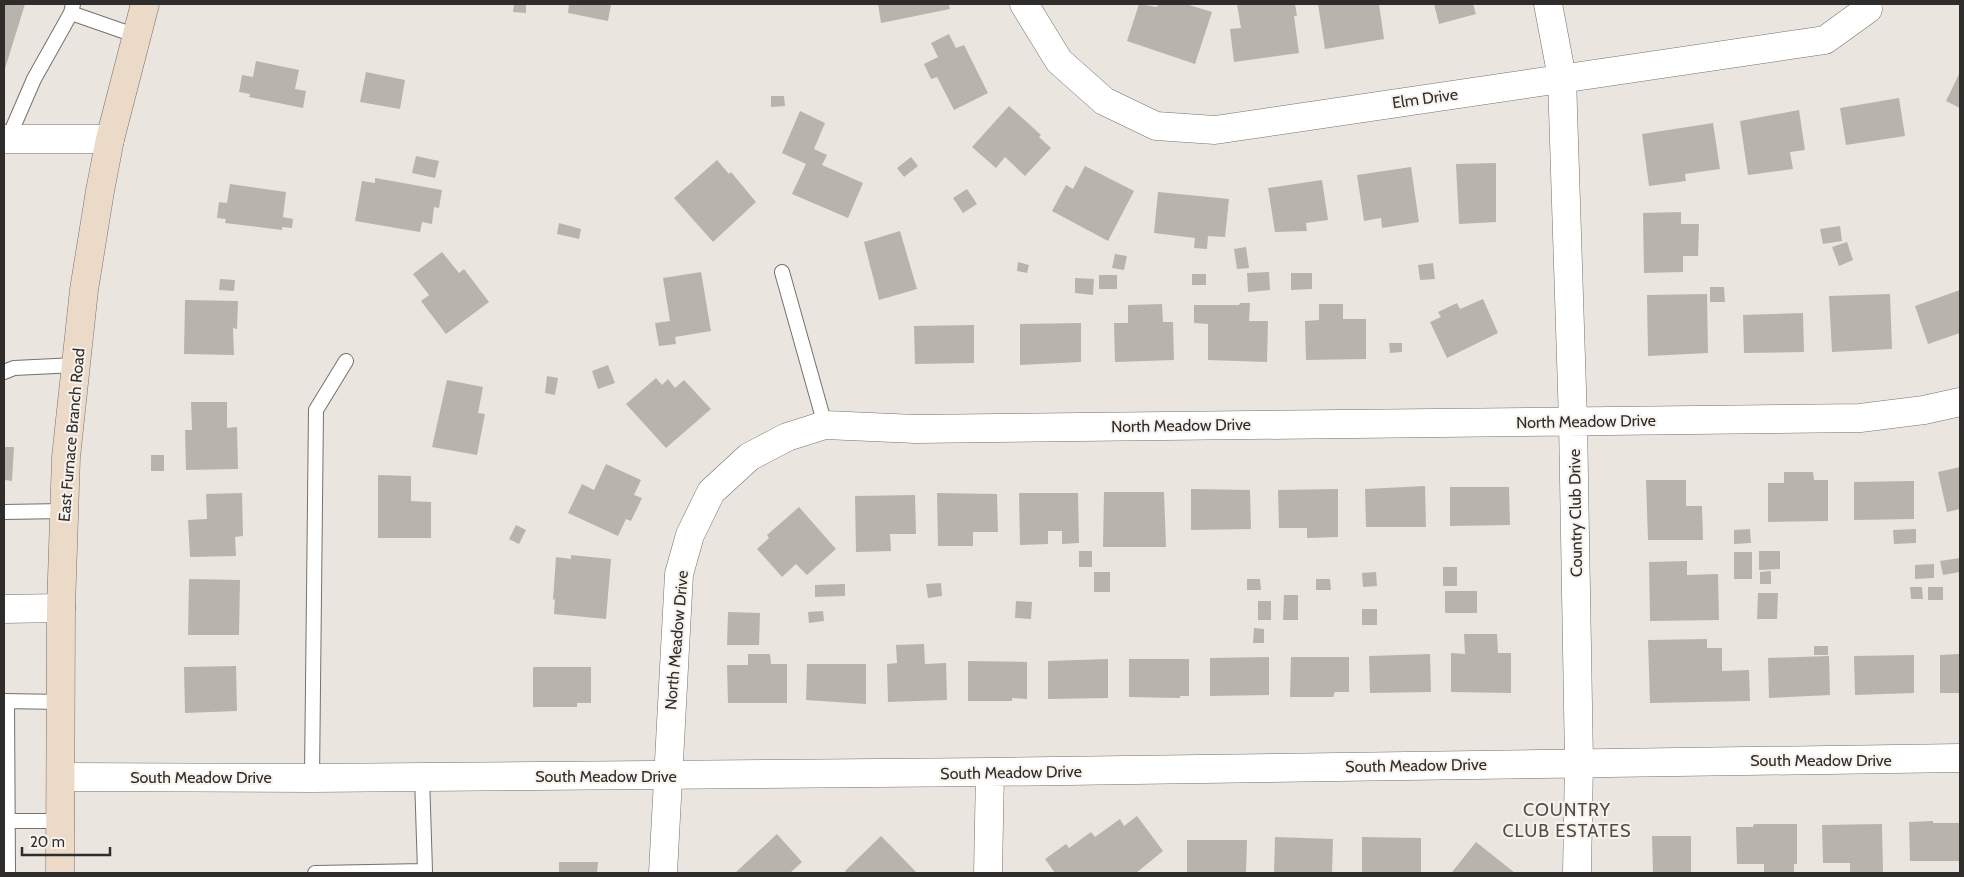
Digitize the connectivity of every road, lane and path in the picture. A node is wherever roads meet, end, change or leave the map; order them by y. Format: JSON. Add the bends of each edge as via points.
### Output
{"nodes":[{"id":1,"x":145,"y":4,"type":"edge"},
{"id":2,"x":1024,"y":4,"type":"edge"},
{"id":3,"x":1548,"y":4,"type":"edge"},
{"id":4,"x":72,"y":8,"type":"edge"},
{"id":5,"x":1868,"y":9,"type":"dead end"},
{"id":6,"x":137,"y":36,"type":"junction"},
{"id":7,"x":1562,"y":78,"type":"junction"},
{"id":8,"x":6,"y":139,"type":"edge"},
{"id":9,"x":110,"y":139,"type":"junction"},
{"id":10,"x":782,"y":272,"type":"dead end"},
{"id":11,"x":346,"y":360,"type":"dead end"},
{"id":12,"x":76,"y":366,"type":"junction"},
{"id":13,"x":4,"y":372,"type":"edge"},
{"id":14,"x":1960,"y":402,"type":"edge"},
{"id":15,"x":1573,"y":421,"type":"junction"},
{"id":16,"x":825,"y":425,"type":"junction"},
{"id":17,"x":64,"y":511,"type":"junction"},
{"id":18,"x":4,"y":512,"type":"edge"},
{"id":19,"x":60,"y":608,"type":"junction"},
{"id":20,"x":4,"y":609,"type":"edge"},
{"id":21,"x":5,"y":701,"type":"edge"},
{"id":22,"x":61,"y":702,"type":"junction"},
{"id":23,"x":1960,"y":758,"type":"edge"},
{"id":24,"x":1579,"y":762,"type":"junction"},
{"id":25,"x":990,"y":772,"type":"junction"},
{"id":26,"x":666,"y":775,"type":"junction"},
{"id":27,"x":61,"y":777,"type":"junction"},
{"id":28,"x":422,"y":777,"type":"junction"},
{"id":29,"x":312,"y":778,"type":"junction"},
{"id":30,"x":5,"y":820,"type":"edge"},
{"id":31,"x":61,"y":821,"type":"junction"},
{"id":32,"x":8,"y":873,"type":"edge"},
{"id":33,"x":60,"y":873,"type":"edge"},
{"id":34,"x":315,"y":873,"type":"edge"},
{"id":35,"x":663,"y":873,"type":"edge"},
{"id":36,"x":988,"y":873,"type":"edge"},
{"id":37,"x":1578,"y":873,"type":"edge"}],
"edges":[{"from":1,"to":6,"type":"main road","name":"East Furnace Branch Road"},
{"from":2,"to":7,"type":"street","name":"Elm Drive","via":[[1059,61],[1104,101],[1156,126],[1215,130]]},
{"from":3,"to":7,"type":"street","name":"Country Club Drive"},
{"from":4,"to":6,"type":"lane"},
{"from":4,"to":8,"type":"lane"},
{"from":5,"to":7,"type":"street","name":"Elm Drive","via":[[1825,40]]},
{"from":6,"to":9,"type":"main road","name":"East Furnace Branch Road"},
{"from":7,"to":15,"type":"street","name":"Country Club Drive"},
{"from":8,"to":9,"type":"street"},
{"from":9,"to":12,"type":"main road","name":"East Furnace Branch Road","via":[[84,290]]},
{"from":10,"to":16,"type":"lane"},
{"from":11,"to":29,"type":"lane","via":[[316,410]]},
{"from":12,"to":13,"type":"lane","via":[[14,368]]},
{"from":12,"to":17,"type":"main road","name":"East Furnace Branch Road"},
{"from":14,"to":15,"type":"street","name":"North Meadow Drive","via":[[1860,418]]},
{"from":15,"to":16,"type":"street","name":"North Meadow Drive","via":[[916,429]]},
{"from":15,"to":24,"type":"street","name":"Country Club Drive"},
{"from":16,"to":26,"type":"street","name":"North Meadow Drive","via":[[787,437],[749,457],[711,492],[690,535],[680,574]]},
{"from":17,"to":18,"type":"lane"},
{"from":17,"to":19,"type":"main road","name":"East Furnace Branch Road"},
{"from":19,"to":20,"type":"street"},
{"from":19,"to":22,"type":"main road","name":"East Furnace Branch Road"},
{"from":21,"to":22,"type":"lane"},
{"from":21,"to":30,"type":"lane"},
{"from":22,"to":27,"type":"main road","name":"East Furnace Branch Road"},
{"from":23,"to":24,"type":"street","name":"South Meadow Drive"},
{"from":24,"to":25,"type":"street","name":"South Meadow Drive"},
{"from":24,"to":37,"type":"street","name":"Country Club Drive"},
{"from":25,"to":26,"type":"street","name":"South Meadow Drive"},
{"from":25,"to":36,"type":"street"},
{"from":26,"to":28,"type":"street","name":"South Meadow Drive"},
{"from":26,"to":35,"type":"street","name":"North Meadow Drive"},
{"from":27,"to":29,"type":"street","name":"South Meadow Drive"},
{"from":27,"to":31,"type":"main road","name":"East Furnace Branch Road"},
{"from":28,"to":29,"type":"street","name":"South Meadow Drive"},
{"from":28,"to":34,"type":"lane","via":[[425,871]]},
{"from":30,"to":31,"type":"lane"},
{"from":30,"to":32,"type":"lane"},
{"from":31,"to":33,"type":"main road","name":"East Furnace Branch Road"}]}
